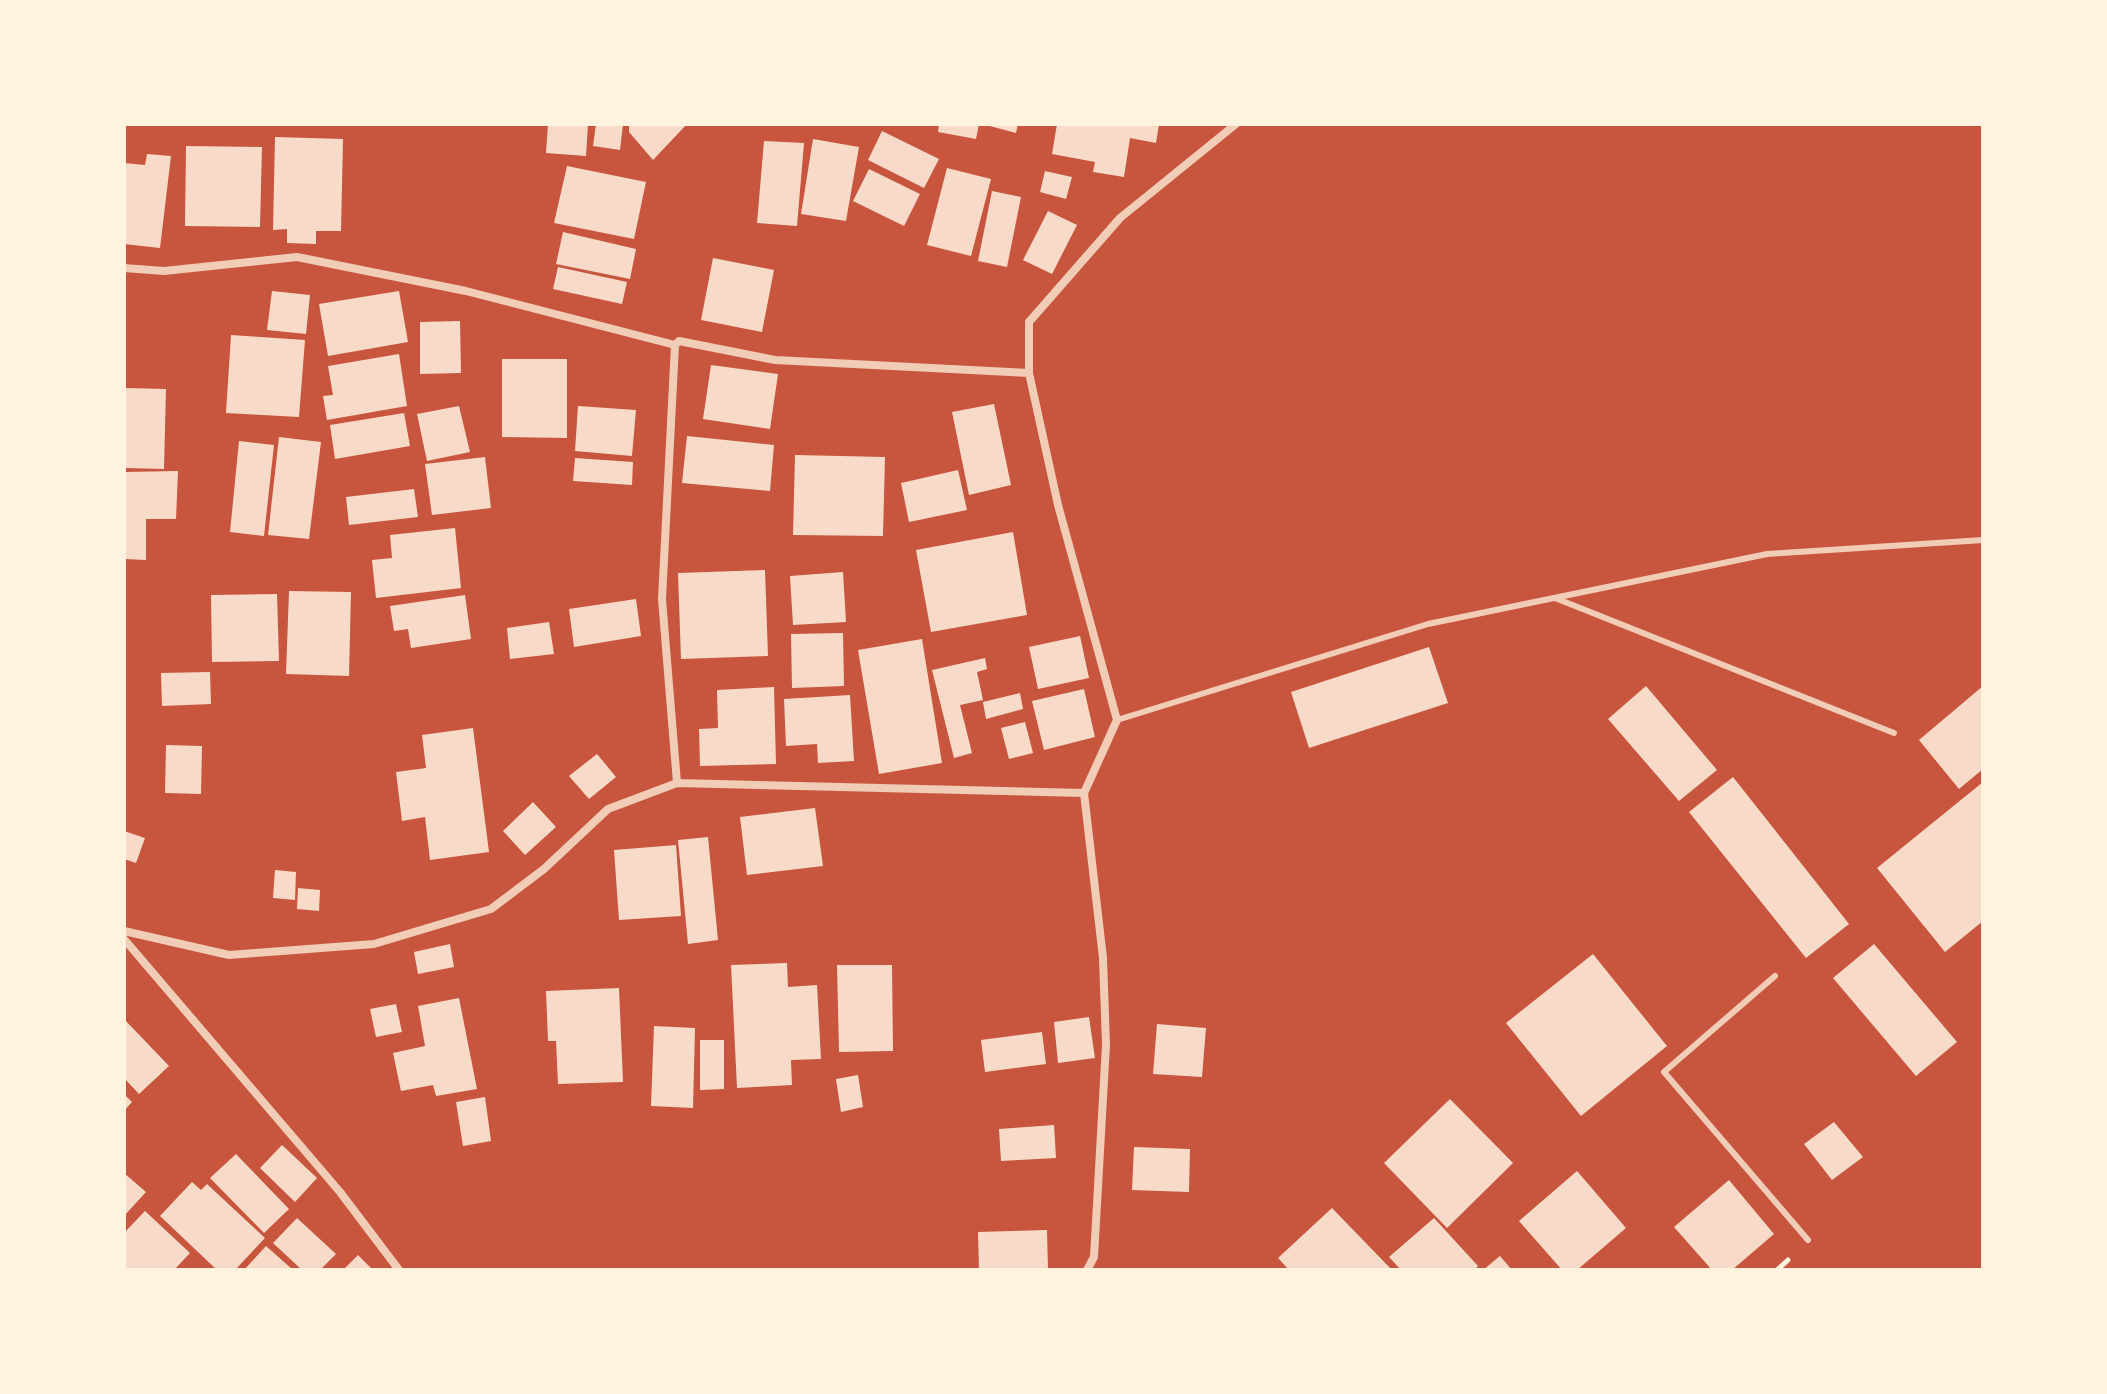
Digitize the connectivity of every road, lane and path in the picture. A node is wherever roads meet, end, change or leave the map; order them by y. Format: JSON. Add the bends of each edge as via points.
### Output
{"nodes":[{"id":1,"x":1236,"y":124,"type":"edge"},
{"id":2,"x":124,"y":268,"type":"edge"},
{"id":3,"x":675,"y":345,"type":"junction"},
{"id":4,"x":1029,"y":373,"type":"junction"},
{"id":5,"x":1983,"y":540,"type":"edge"},
{"id":6,"x":1555,"y":598,"type":"junction"},
{"id":7,"x":1117,"y":720,"type":"junction"},
{"id":8,"x":1894,"y":733,"type":"dead end"},
{"id":9,"x":677,"y":783,"type":"junction"},
{"id":10,"x":1084,"y":793,"type":"junction"},
{"id":11,"x":124,"y":931,"type":"edge"},
{"id":12,"x":124,"y":939,"type":"edge"},
{"id":13,"x":1775,"y":976,"type":"dead end"},
{"id":14,"x":1808,"y":1240,"type":"dead end"},
{"id":15,"x":399,"y":1270,"type":"edge"},
{"id":16,"x":1087,"y":1270,"type":"edge"}],
"edges":[{"from":1,"to":4,"type":"street","via":[[1120,218],[1029,322]]},
{"from":2,"to":3,"type":"street","via":[[164,271],[297,257],[466,291]]},
{"from":3,"to":4,"type":"street","via":[[679,341],[775,360]]},
{"from":3,"to":9,"type":"street","via":[[662,599]]},
{"from":4,"to":7,"type":"street","via":[[1058,505]]},
{"from":5,"to":6,"type":"lane","via":[[1767,554]]},
{"from":6,"to":7,"type":"lane","via":[[1428,624]]},
{"from":6,"to":8,"type":"lane"},
{"from":7,"to":10,"type":"street"},
{"from":9,"to":10,"type":"street"},
{"from":9,"to":11,"type":"street","via":[[608,809],[544,869],[491,909],[374,944],[229,955]]},
{"from":10,"to":16,"type":"street","via":[[1103,958],[1106,1045],[1094,1257]]},
{"from":12,"to":15,"type":"street","via":[[340,1192]]},
{"from":13,"to":14,"type":"lane","via":[[1664,1072]]}]}
